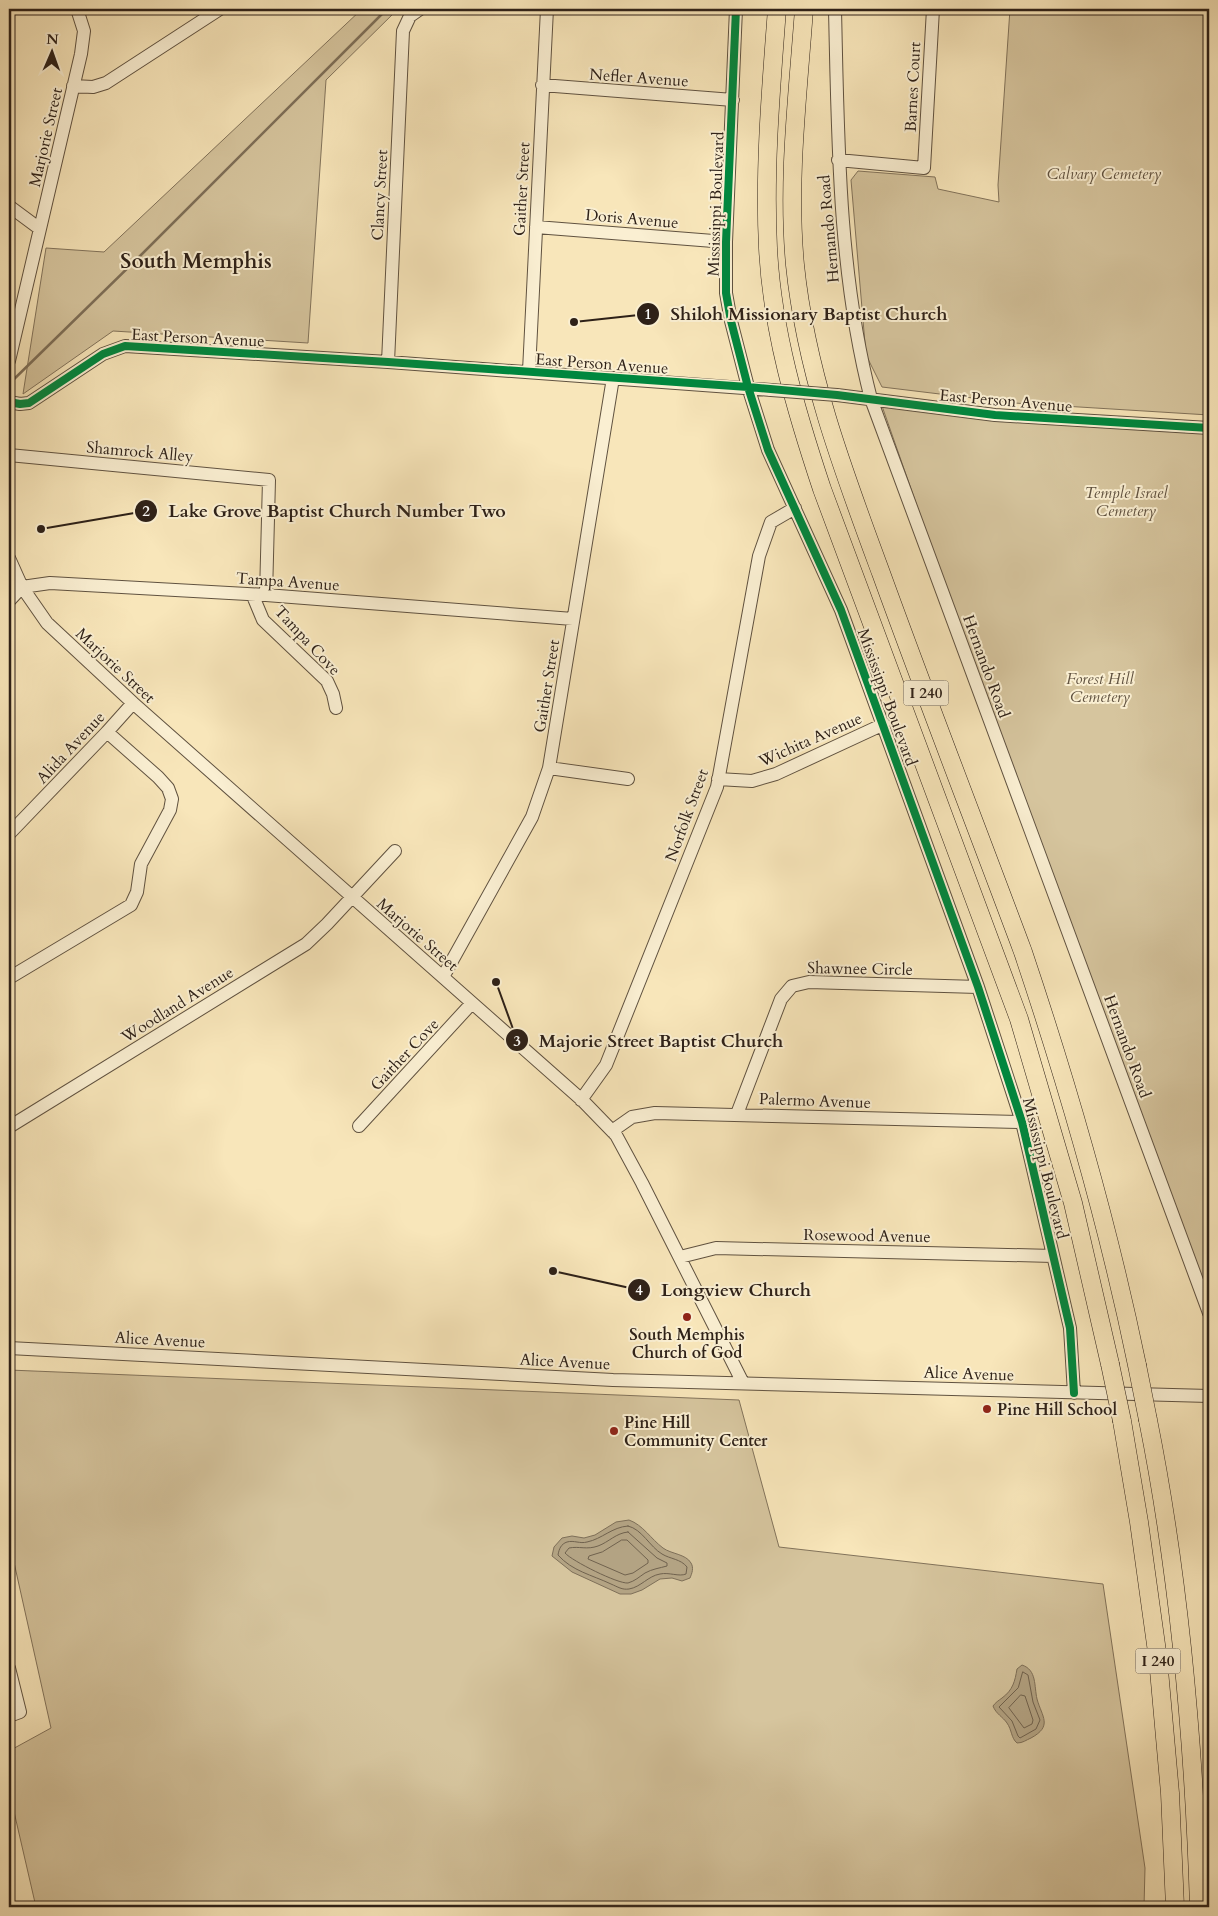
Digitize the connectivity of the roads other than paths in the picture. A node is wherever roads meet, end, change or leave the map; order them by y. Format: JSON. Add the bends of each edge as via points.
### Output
{"nodes":[{"id":1,"x":77,"y":9,"type":"edge"},
{"id":2,"x":220,"y":9,"type":"edge"},
{"id":3,"x":420,"y":9,"type":"edge"},
{"id":4,"x":547,"y":9,"type":"edge"},
{"id":5,"x":736,"y":9,"type":"edge"},
{"id":6,"x":777,"y":9,"type":"edge"},
{"id":7,"x":804,"y":9,"type":"edge"},
{"id":8,"x":835,"y":9,"type":"edge"},
{"id":9,"x":933,"y":9,"type":"edge"},
{"id":10,"x":542,"y":85,"type":"junction"},
{"id":11,"x":73,"y":86,"type":"junction"},
{"id":12,"x":733,"y":100,"type":"junction"},
{"id":13,"x":838,"y":160,"type":"junction"},
{"id":14,"x":9,"y":206,"type":"edge"},
{"id":15,"x":536,"y":227,"type":"junction"},
{"id":16,"x":40,"y":229,"type":"junction"},
{"id":17,"x":726,"y":242,"type":"junction"},
{"id":18,"x":11,"y":341,"type":"edge"},
{"id":19,"x":9,"y":361,"type":"edge"},
{"id":20,"x":388,"y":362,"type":"junction"},
{"id":21,"x":529,"y":372,"type":"junction"},
{"id":22,"x":614,"y":378,"type":"junction"},
{"id":23,"x":748,"y":387,"type":"junction"},
{"id":24,"x":871,"y":399,"type":"junction"},
{"id":25,"x":9,"y":402,"type":"edge"},
{"id":26,"x":1209,"y":428,"type":"edge"},
{"id":27,"x":9,"y":456,"type":"edge"},
{"id":28,"x":795,"y":508,"type":"junction"},
{"id":29,"x":9,"y":558,"type":"edge"},
{"id":30,"x":22,"y":587,"type":"junction"},
{"id":31,"x":259,"y":595,"type":"junction"},
{"id":32,"x":9,"y":601,"type":"edge"},
{"id":33,"x":572,"y":619,"type":"junction"},
{"id":34,"x":133,"y":703,"type":"junction"},
{"id":35,"x":336,"y":708,"type":"dead end"},
{"id":36,"x":884,"y":724,"type":"junction"},
{"id":37,"x":107,"y":732,"type":"junction"},
{"id":38,"x":549,"y":768,"type":"junction"},
{"id":39,"x":628,"y":779,"type":"dead end"},
{"id":40,"x":718,"y":780,"type":"junction"},
{"id":41,"x":9,"y":834,"type":"edge"},
{"id":42,"x":395,"y":850,"type":"dead end"},
{"id":43,"x":351,"y":897,"type":"junction"},
{"id":44,"x":443,"y":977,"type":"junction"},
{"id":45,"x":9,"y":978,"type":"edge"},
{"id":46,"x":978,"y":987,"type":"junction"},
{"id":47,"x":472,"y":1004,"type":"junction"},
{"id":48,"x":581,"y":1100,"type":"junction"},
{"id":49,"x":737,"y":1114,"type":"junction"},
{"id":50,"x":1022,"y":1122,"type":"junction"},
{"id":51,"x":359,"y":1126,"type":"dead end"},
{"id":52,"x":9,"y":1127,"type":"edge"},
{"id":53,"x":612,"y":1131,"type":"junction"},
{"id":54,"x":1053,"y":1256,"type":"junction"},
{"id":55,"x":680,"y":1257,"type":"junction"},
{"id":56,"x":1209,"y":1313,"type":"edge"},
{"id":57,"x":9,"y":1348,"type":"edge"},
{"id":58,"x":743,"y":1383,"type":"junction"},
{"id":59,"x":1074,"y":1393,"type":"junction"},
{"id":60,"x":1209,"y":1396,"type":"edge"},
{"id":61,"x":9,"y":1668,"type":"edge"},
{"id":62,"x":14,"y":1714,"type":"edge"},
{"id":63,"x":1199,"y":1902,"type":"edge"},
{"id":64,"x":1175,"y":1905,"type":"edge"}],
"edges":[{"from":1,"to":11,"type":"street","name":"Marjorie Street","via":[[84,31]]},
{"from":2,"to":11,"type":"street","via":[[106,83],[94,87]]},
{"from":3,"to":20,"type":"street","name":"Clancy Street","via":[[410,16],[403,31]]},
{"from":4,"to":10,"type":"street","name":"Gaither Street"},
{"from":5,"to":12,"type":"street","name":"Mississippi Boulevard"},
{"from":6,"to":64,"type":"highway","number":"I 240","bridge":true,"via":[[768,173],[768,248],[787,372],[822,489],[1018,1019],[1073,1203],[1122,1421],[1140,1522],[1158,1659],[1170,1793]]},
{"from":7,"to":63,"type":"highway","number":"I 240","bridge":true,"via":[[793,226],[805,336],[851,492],[1046,1023],[1118,1274],[1156,1460],[1178,1619],[1194,1788]]},
{"from":8,"to":13,"type":"street","name":"Hernando Road"},
{"from":9,"to":13,"type":"street","name":"Barnes Court","via":[[924,168]]},
{"from":10,"to":12,"type":"street","name":"Nefler Avenue"},
{"from":10,"to":15,"type":"street","name":"Gaither Street"},
{"from":11,"to":16,"type":"street","name":"Marjorie Street"},
{"from":12,"to":17,"type":"street","name":"Mississippi Boulevard"},
{"from":13,"to":24,"type":"street","name":"Hernando Road","via":[[852,309]]},
{"from":14,"to":16,"type":"street"},
{"from":15,"to":17,"type":"street","name":"Doris Avenue"},
{"from":15,"to":21,"type":"street","name":"Gaither Street"},
{"from":16,"to":18,"type":"street","name":"Marjorie Street"},
{"from":17,"to":23,"type":"street","name":"Mississippi Boulevard","via":[[726,293]]},
{"from":18,"to":19,"type":"street","name":"Marjorie Street"},
{"from":20,"to":21,"type":"street","name":"East Person Avenue"},
{"from":20,"to":25,"type":"street","name":"East Person Avenue","via":[[126,346],[103,354],[29,403]]},
{"from":21,"to":22,"type":"street","name":"East Person Avenue"},
{"from":22,"to":23,"type":"street","name":"East Person Avenue"},
{"from":22,"to":33,"type":"street","name":"Gaither Street"},
{"from":23,"to":24,"type":"street","name":"East Person Avenue","bridge":true},
{"from":23,"to":28,"type":"street","name":"Mississippi Boulevard","via":[[768,450]]},
{"from":24,"to":26,"type":"street","name":"East Person Avenue","via":[[995,415]]},
{"from":24,"to":56,"type":"street","name":"Hernando Road"},
{"from":27,"to":31,"type":"street","name":"Shamrock Alley","via":[[268,480]]},
{"from":28,"to":36,"type":"street","name":"Mississippi Boulevard","via":[[841,610]]},
{"from":28,"to":40,"type":"street","name":"Norfolk Street","via":[[771,522],[759,556]]},
{"from":29,"to":30,"type":"street","name":"Marjorie Street"},
{"from":30,"to":31,"type":"street","name":"Tampa Avenue","via":[[50,583]]},
{"from":30,"to":32,"type":"street"},
{"from":30,"to":34,"type":"street","name":"Marjorie Street","via":[[47,623]]},
{"from":31,"to":33,"type":"street","name":"Tampa Avenue"},
{"from":31,"to":35,"type":"street","name":"Tampa Cove","via":[[263,620],[327,681]]},
{"from":33,"to":38,"type":"street","name":"Gaither Street"},
{"from":34,"to":37,"type":"street","name":"Alida Avenue"},
{"from":34,"to":43,"type":"street","name":"Marjorie Street"},
{"from":36,"to":40,"type":"street","name":"Wichita Avenue","via":[[776,774],[752,781]]},
{"from":36,"to":46,"type":"street","name":"Mississippi Boulevard"},
{"from":37,"to":41,"type":"street","name":"Alida Avenue"},
{"from":37,"to":45,"type":"street","via":[[168,788],[172,799],[170,810],[141,864],[137,892],[131,905]]},
{"from":38,"to":39,"type":"street"},
{"from":38,"to":44,"type":"street","name":"Gaither Street","via":[[532,817]]},
{"from":40,"to":48,"type":"street","name":"Norfolk Street","via":[[606,1065]]},
{"from":42,"to":43,"type":"street","name":"Woodland Avenue"},
{"from":43,"to":44,"type":"street","name":"Marjorie Street"},
{"from":43,"to":52,"type":"street","name":"Woodland Avenue","via":[[306,944]]},
{"from":44,"to":47,"type":"street","name":"Marjorie Street"},
{"from":46,"to":49,"type":"street","name":"Shawnee Circle","via":[[815,982],[792,986],[781,999]]},
{"from":46,"to":50,"type":"street","name":"Mississippi Boulevard"},
{"from":47,"to":48,"type":"street","name":"Marjorie Street"},
{"from":47,"to":51,"type":"street","name":"Gaither Cove"},
{"from":48,"to":53,"type":"street","name":"Marjorie Street"},
{"from":49,"to":50,"type":"street","name":"Palermo Avenue"},
{"from":49,"to":53,"type":"street","name":"Palermo Avenue","via":[[643,1114],[632,1116]]},
{"from":50,"to":54,"type":"street","name":"Mississippi Boulevard"},
{"from":53,"to":55,"type":"street","name":"Marjorie Street"},
{"from":54,"to":55,"type":"street","name":"Rosewood Avenue","via":[[716,1248]]},
{"from":54,"to":59,"type":"street","name":"Mississippi Boulevard","via":[[1070,1328]]},
{"from":55,"to":58,"type":"street","name":"Marjorie Street"},
{"from":57,"to":58,"type":"street","name":"Alice Avenue","via":[[613,1380]]},
{"from":58,"to":59,"type":"street","name":"Alice Avenue"},
{"from":59,"to":60,"type":"street","name":"Alice Avenue"},
{"from":61,"to":62,"type":"street"}]}
